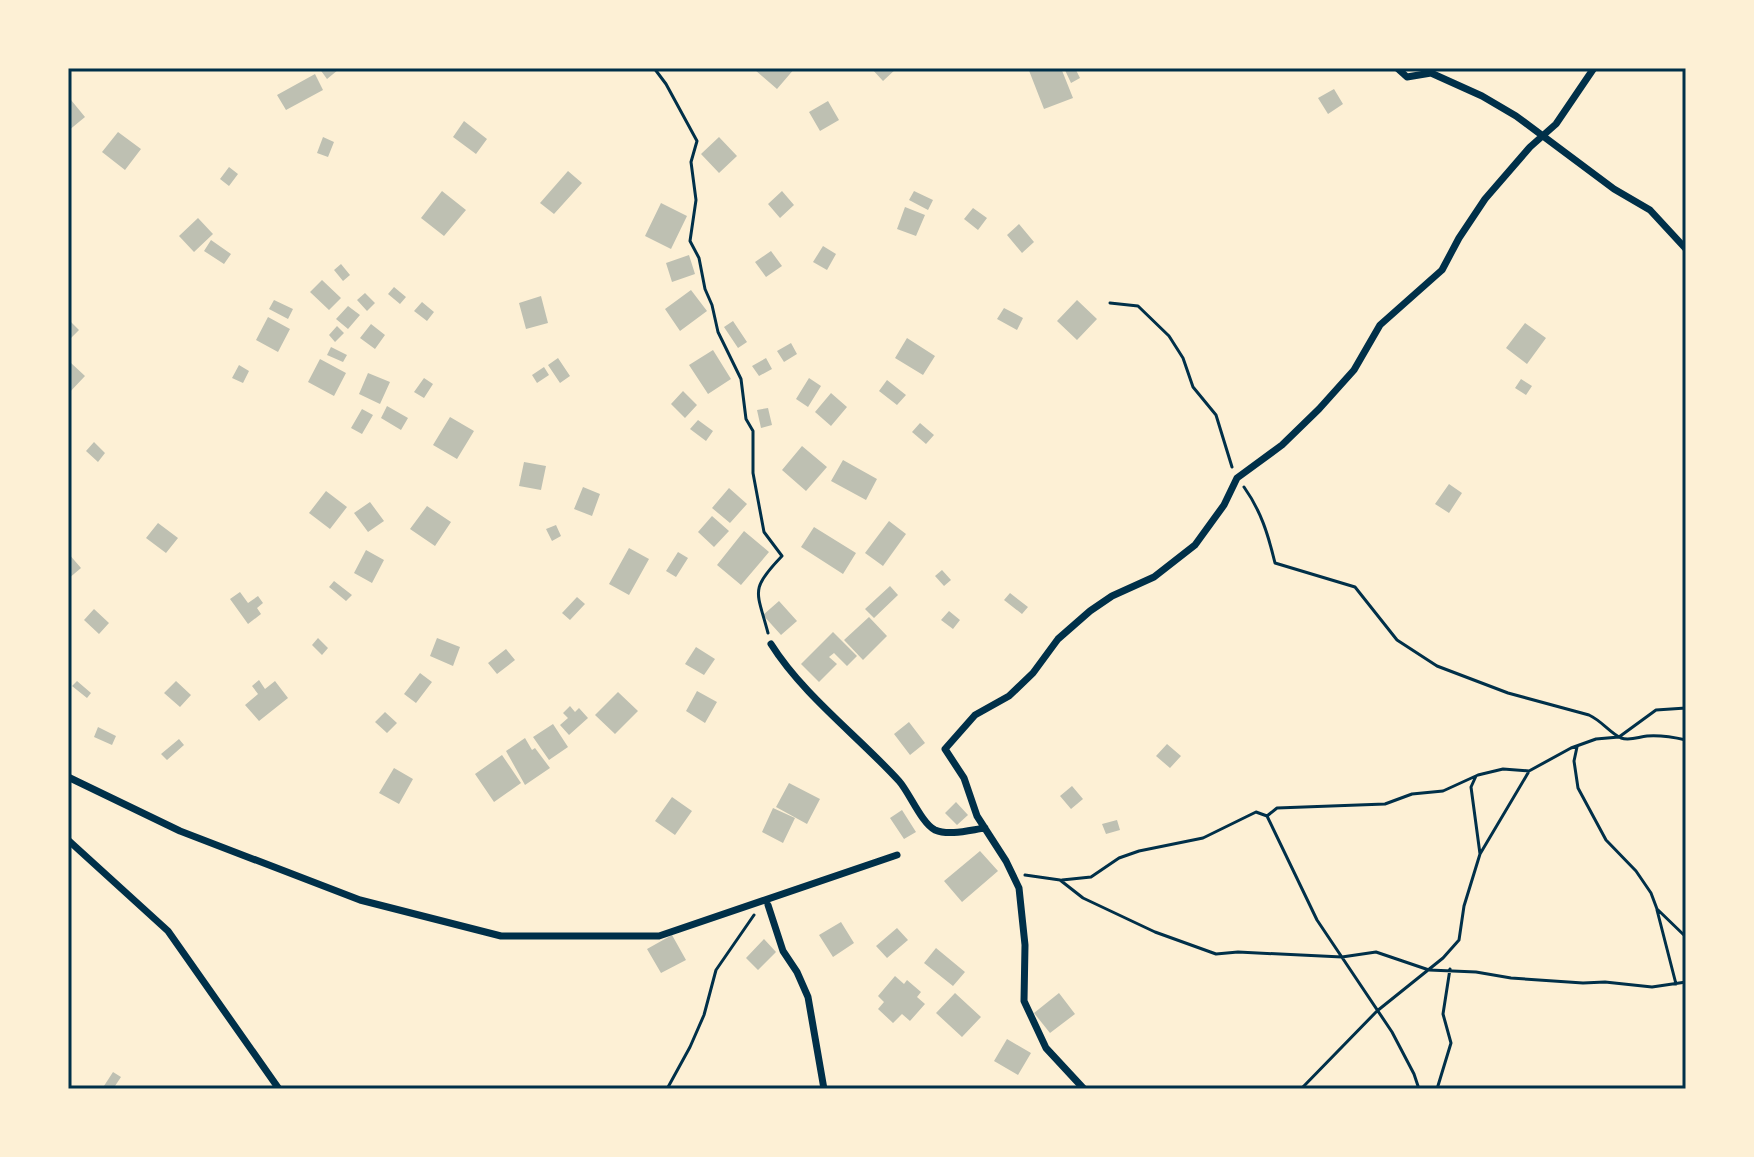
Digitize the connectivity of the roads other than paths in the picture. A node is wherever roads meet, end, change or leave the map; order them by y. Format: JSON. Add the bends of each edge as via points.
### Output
{"nodes":[{"id":1,"x":1397,"y":68,"type":"edge"},
{"id":2,"x":1594,"y":68,"type":"edge"},
{"id":3,"x":1542,"y":136,"type":"junction"},
{"id":4,"x":1686,"y":249,"type":"edge"},
{"id":5,"x":771,"y":644,"type":"road end"},
{"id":6,"x":68,"y":777,"type":"edge"},
{"id":7,"x":985,"y":828,"type":"junction"},
{"id":8,"x":68,"y":840,"type":"edge"},
{"id":9,"x":897,"y":855,"type":"dead end"},
{"id":10,"x":768,"y":903,"type":"junction"},
{"id":11,"x":279,"y":1089,"type":"edge"},
{"id":12,"x":824,"y":1089,"type":"edge"},
{"id":13,"x":1084,"y":1089,"type":"edge"}],
"edges":[{"from":1,"to":3,"type":"street","via":[[1407,77],[1431,73],[1482,96]]},
{"from":2,"to":3,"type":"street"},
{"from":3,"to":4,"type":"street","via":[[1650,210]]},
{"from":3,"to":7,"type":"street","via":[[1485,199],[1442,270],[1380,325],[1354,370],[1282,445],[1237,478],[1195,545],[1154,577],[1090,611],[1009,696],[975,715],[945,749]]},
{"from":5,"to":7,"type":"street","via":[[786,669],[904,786],[927,825],[949,832]]},
{"from":6,"to":10,"type":"street","via":[[180,831],[360,900],[501,936],[659,936]]},
{"from":7,"to":13,"type":"street","via":[[1019,888],[1024,1001],[1046,1048]]},
{"from":8,"to":11,"type":"street","via":[[168,931]]},
{"from":9,"to":10,"type":"street"},
{"from":10,"to":12,"type":"street","via":[[783,951],[808,997]]}]}
